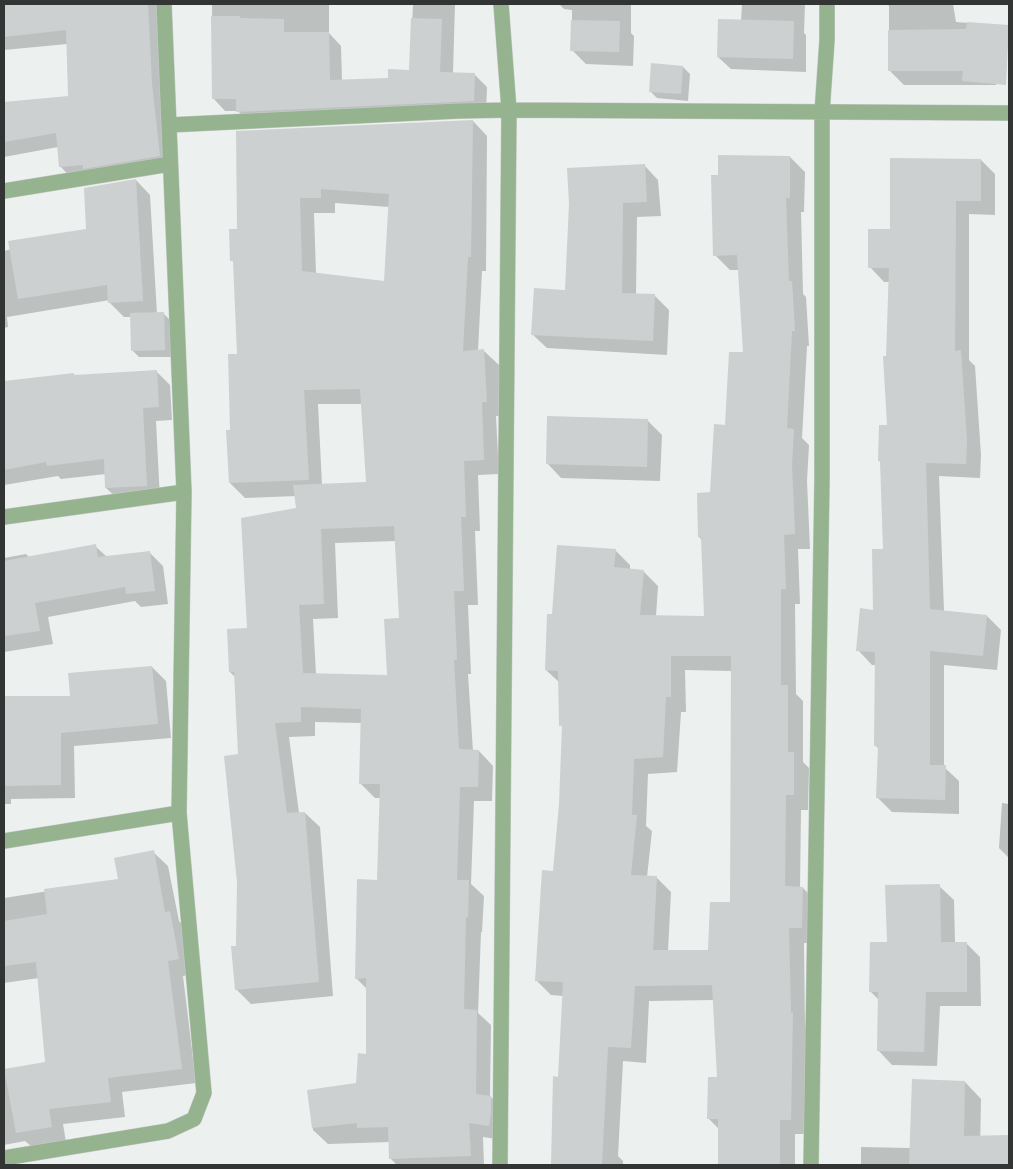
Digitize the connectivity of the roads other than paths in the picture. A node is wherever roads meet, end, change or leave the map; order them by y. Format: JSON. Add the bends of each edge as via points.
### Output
{"nodes":[{"id":1,"x":164,"y":4,"type":"edge"},
{"id":2,"x":501,"y":4,"type":"edge"},
{"id":3,"x":827,"y":4,"type":"edge"},
{"id":4,"x":509,"y":110,"type":"junction"},
{"id":5,"x":822,"y":113,"type":"junction"},
{"id":6,"x":1009,"y":113,"type":"edge"},
{"id":7,"x":169,"y":125,"type":"junction"},
{"id":8,"x":170,"y":164,"type":"junction"},
{"id":9,"x":4,"y":191,"type":"edge"},
{"id":10,"x":184,"y":492,"type":"junction"},
{"id":11,"x":4,"y":516,"type":"edge"},
{"id":12,"x":179,"y":813,"type":"junction"},
{"id":13,"x":4,"y":841,"type":"edge"},
{"id":14,"x":4,"y":1158,"type":"edge"},
{"id":15,"x":500,"y":1165,"type":"edge"},
{"id":16,"x":811,"y":1165,"type":"edge"}],
"edges":[{"from":1,"to":7,"type":"street"},
{"from":2,"to":4,"type":"street"},
{"from":3,"to":5,"type":"street"},
{"from":4,"to":5,"type":"street"},
{"from":4,"to":7,"type":"street"},
{"from":4,"to":15,"type":"street"},
{"from":5,"to":6,"type":"street"},
{"from":5,"to":16,"type":"street","via":[[822,480]]},
{"from":7,"to":8,"type":"street"},
{"from":8,"to":9,"type":"street"},
{"from":8,"to":10,"type":"street"},
{"from":10,"to":11,"type":"street"},
{"from":10,"to":12,"type":"street"},
{"from":12,"to":13,"type":"street"},
{"from":12,"to":14,"type":"street","via":[[204,1093],[194,1119],[168,1131]]}]}
